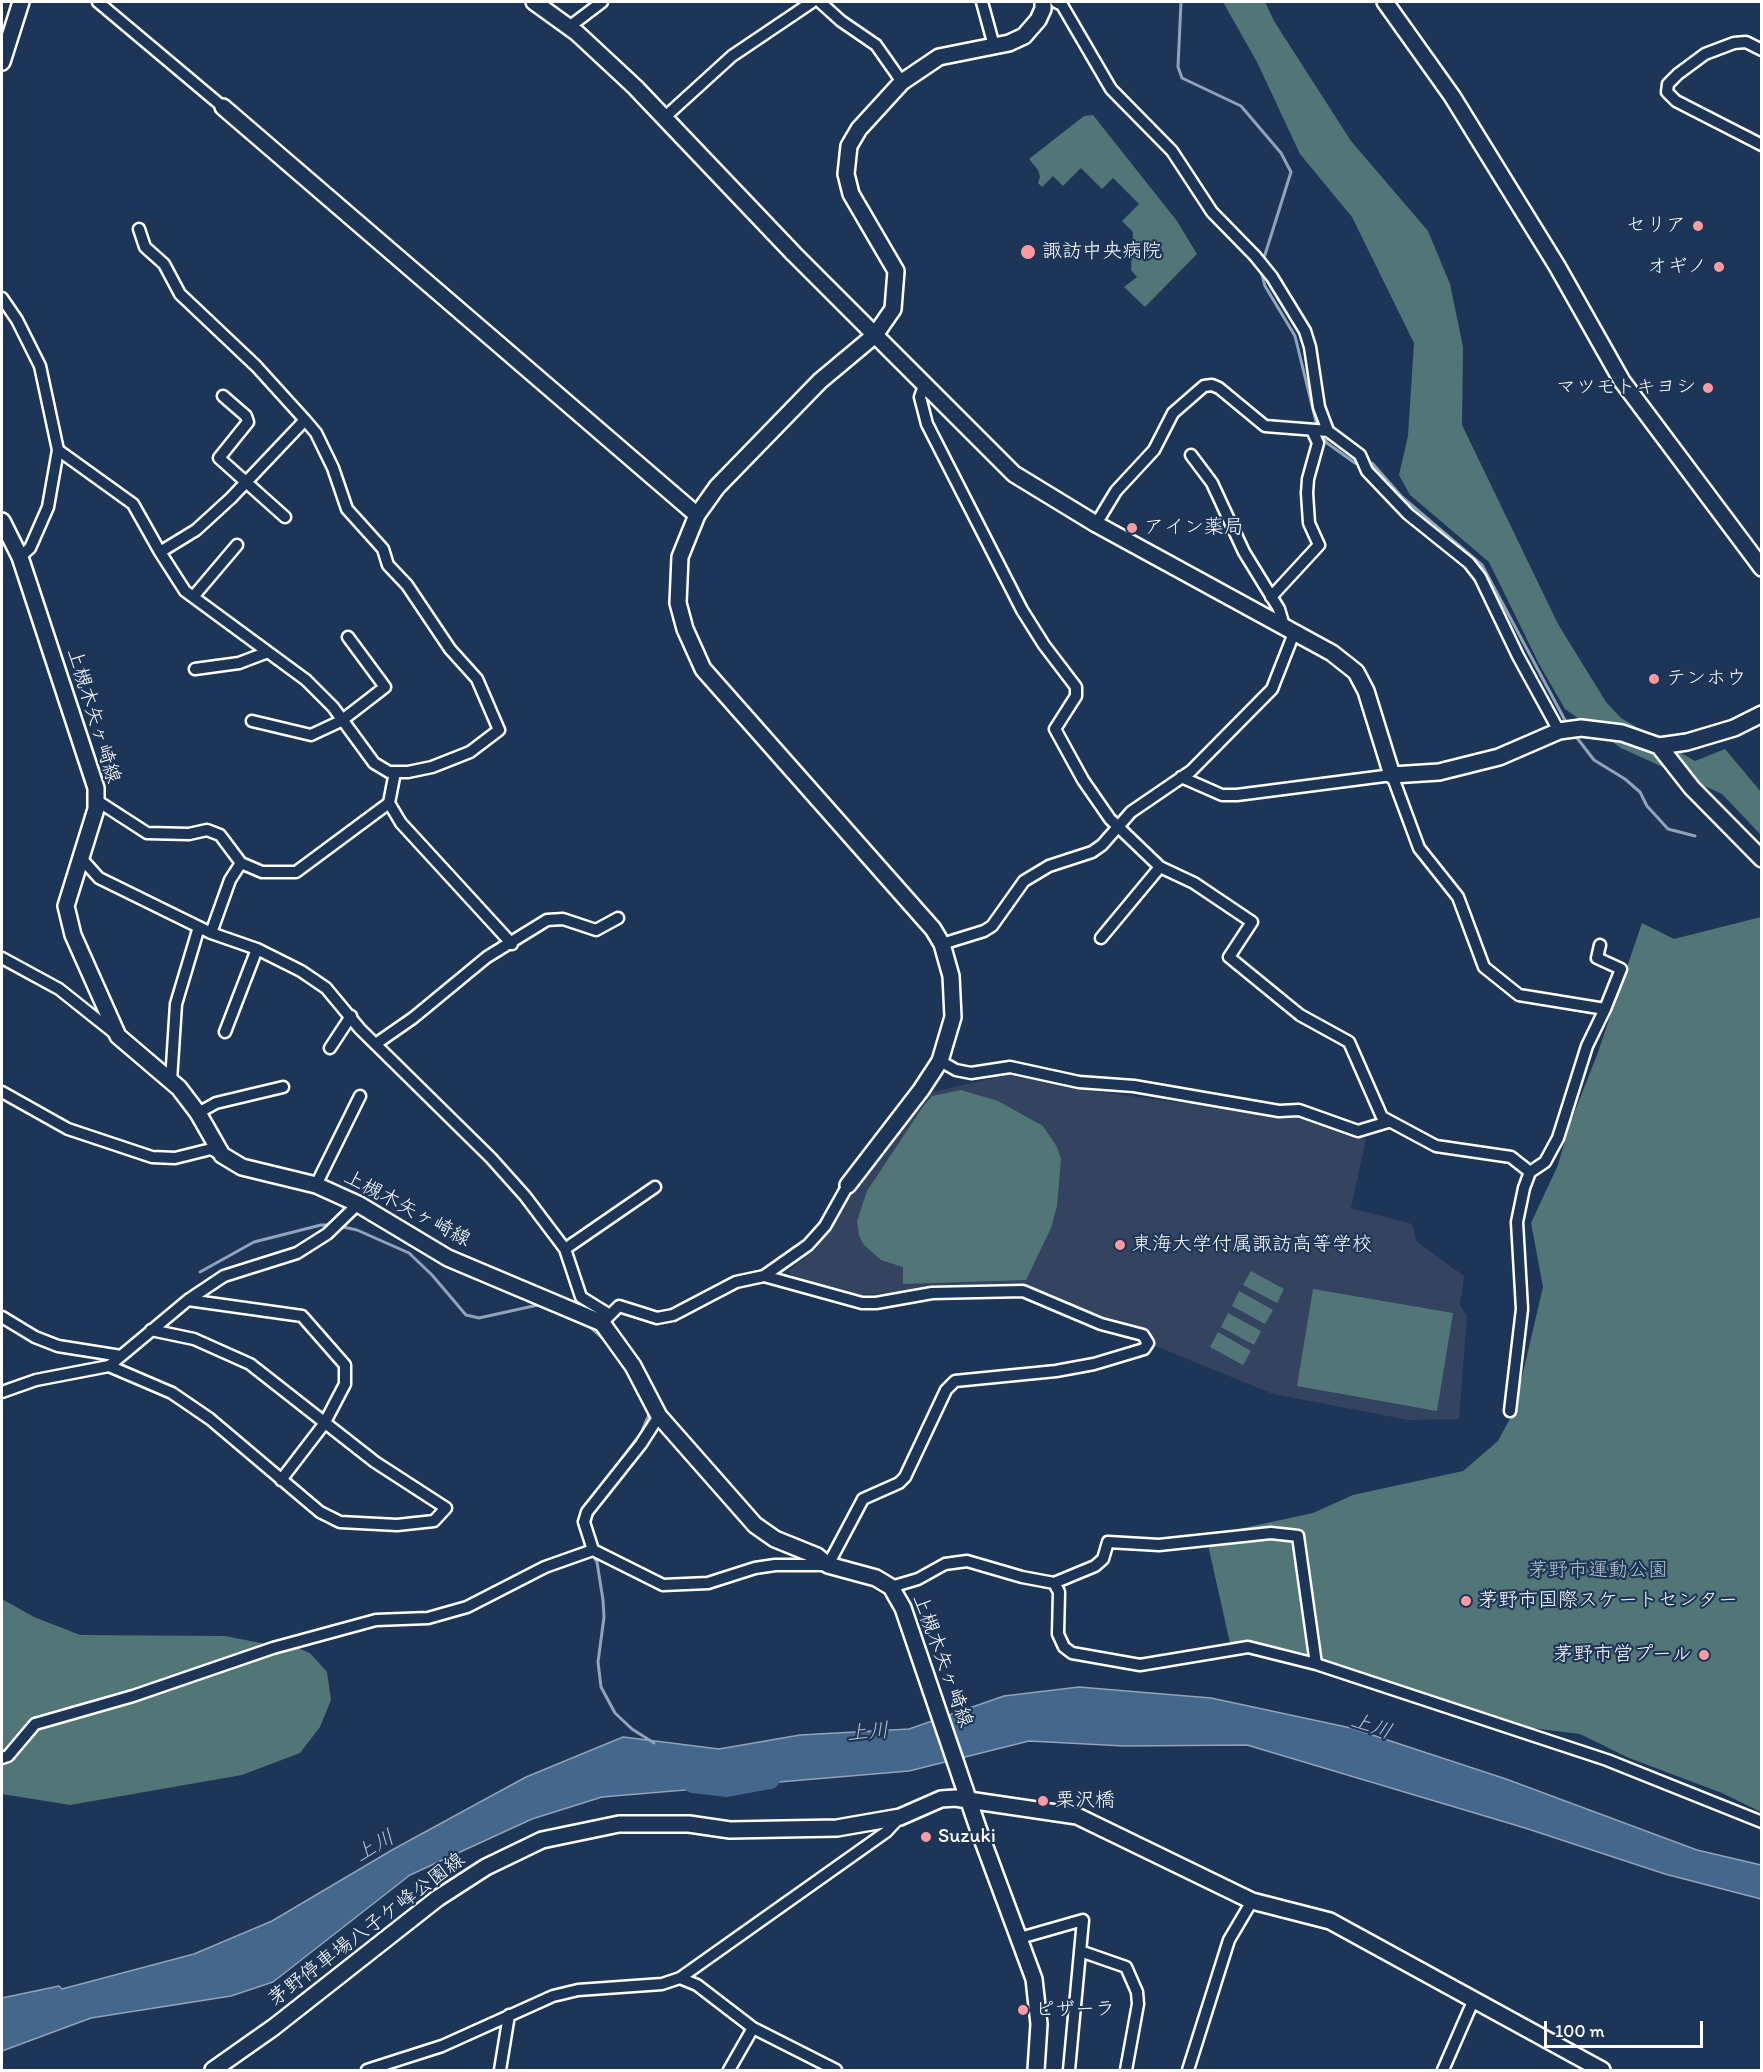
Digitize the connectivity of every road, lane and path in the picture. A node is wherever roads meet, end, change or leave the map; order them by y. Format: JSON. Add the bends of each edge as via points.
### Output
{"nodes":[{"id":1,"x":21,"y":2,"type":"edge"},
{"id":2,"x":98,"y":2,"type":"edge"},
{"id":3,"x":534,"y":2,"type":"edge"},
{"id":4,"x":602,"y":2,"type":"edge"},
{"id":5,"x":812,"y":2,"type":"edge"},
{"id":6,"x":820,"y":2,"type":"edge"},
{"id":7,"x":982,"y":2,"type":"edge"},
{"id":8,"x":1043,"y":2,"type":"edge"},
{"id":9,"x":1056,"y":2,"type":"edge"},
{"id":10,"x":1385,"y":2,"type":"edge"},
{"id":11,"x":569,"y":27,"type":"junction"},
{"id":12,"x":994,"y":46,"type":"junction"},
{"id":13,"x":1761,"y":50,"type":"edge"},
{"id":14,"x":2,"y":62,"type":"edge"},
{"id":15,"x":902,"y":82,"type":"junction"},
{"id":16,"x":223,"y":107,"type":"joint"},
{"id":17,"x":665,"y":117,"type":"junction"},
{"id":18,"x":1761,"y":145,"type":"edge"},
{"id":19,"x":139,"y":230,"type":"dead end"},
{"id":20,"x":2,"y":298,"type":"edge"},
{"id":21,"x":875,"y":335,"type":"junction"},
{"id":22,"x":924,"y":386,"type":"junction"},
{"id":23,"x":223,"y":396,"type":"dead end"},
{"id":24,"x":305,"y":420,"type":"junction"},
{"id":25,"x":1313,"y":430,"type":"junction"},
{"id":26,"x":1327,"y":431,"type":"junction"},
{"id":27,"x":58,"y":450,"type":"junction"},
{"id":28,"x":1191,"y":455,"type":"dead end"},
{"id":29,"x":247,"y":482,"type":"junction"},
{"id":30,"x":697,"y":515,"type":"junction"},
{"id":31,"x":285,"y":516,"type":"dead end"},
{"id":32,"x":2,"y":521,"type":"edge"},
{"id":33,"x":1096,"y":524,"type":"junction"},
{"id":34,"x":237,"y":546,"type":"dead end"},
{"id":35,"x":160,"y":552,"type":"junction"},
{"id":36,"x":21,"y":557,"type":"junction"},
{"id":37,"x":1761,"y":568,"type":"edge"},
{"id":38,"x":193,"y":597,"type":"junction"},
{"id":39,"x":1271,"y":597,"type":"junction"},
{"id":40,"x":1289,"y":630,"type":"junction"},
{"id":41,"x":348,"y":637,"type":"dead end"},
{"id":42,"x":268,"y":652,"type":"junction"},
{"id":43,"x":195,"y":669,"type":"dead end"},
{"id":44,"x":1761,"y":714,"type":"edge"},
{"id":45,"x":252,"y":721,"type":"dead end"},
{"id":46,"x":341,"y":721,"type":"junction"},
{"id":47,"x":1559,"y":731,"type":"junction"},
{"id":48,"x":1659,"y":746,"type":"junction"},
{"id":49,"x":395,"y":772,"type":"junction"},
{"id":50,"x":1392,"y":775,"type":"junction"},
{"id":51,"x":1181,"y":777,"type":"junction"},
{"id":52,"x":96,"y":800,"type":"junction"},
{"id":53,"x":389,"y":803,"type":"junction"},
{"id":54,"x":1118,"y":826,"type":"junction"},
{"id":55,"x":81,"y":858,"type":"junction"},
{"id":56,"x":1761,"y":859,"type":"edge"},
{"id":57,"x":241,"y":862,"type":"junction"},
{"id":58,"x":1160,"y":867,"type":"junction"},
{"id":59,"x":618,"y":918,"type":"dead end"},
{"id":60,"x":199,"y":927,"type":"junction"},
{"id":61,"x":212,"y":933,"type":"junction"},
{"id":62,"x":1101,"y":938,"type":"dead end"},
{"id":63,"x":512,"y":944,"type":"junction"},
{"id":64,"x":942,"y":944,"type":"junction"},
{"id":65,"x":1600,"y":945,"type":"dead end"},
{"id":66,"x":258,"y":949,"type":"junction"},
{"id":67,"x":2,"y":958,"type":"edge"},
{"id":68,"x":1605,"y":1009,"type":"junction"},
{"id":69,"x":351,"y":1016,"type":"junction"},
{"id":70,"x":225,"y":1032,"type":"dead end"},
{"id":71,"x":118,"y":1036,"type":"junction"},
{"id":72,"x":377,"y":1043,"type":"junction"},
{"id":73,"x":330,"y":1048,"type":"dead end"},
{"id":74,"x":940,"y":1061,"type":"junction"},
{"id":75,"x":171,"y":1081,"type":"junction"},
{"id":76,"x":283,"y":1087,"type":"dead end"},
{"id":77,"x":2,"y":1092,"type":"edge"},
{"id":78,"x":360,"y":1096,"type":"dead end"},
{"id":79,"x":198,"y":1113,"type":"junction"},
{"id":80,"x":1388,"y":1122,"type":"junction"},
{"id":81,"x":222,"y":1155,"type":"junction"},
{"id":82,"x":1530,"y":1172,"type":"junction"},
{"id":83,"x":316,"y":1185,"type":"junction"},
{"id":84,"x":848,"y":1185,"type":"joint"},
{"id":85,"x":654,"y":1187,"type":"dead end"},
{"id":86,"x":354,"y":1209,"type":"junction"},
{"id":87,"x":565,"y":1249,"type":"junction"},
{"id":88,"x":764,"y":1276,"type":"junction"},
{"id":89,"x":188,"y":1300,"type":"junction"},
{"id":90,"x":2,"y":1317,"type":"edge"},
{"id":91,"x":606,"y":1319,"type":"junction"},
{"id":92,"x":151,"y":1330,"type":"junction"},
{"id":93,"x":121,"y":1356,"type":"junction"},
{"id":94,"x":109,"y":1366,"type":"junction"},
{"id":95,"x":2,"y":1392,"type":"edge"},
{"id":96,"x":1510,"y":1411,"type":"dead end"},
{"id":97,"x":659,"y":1416,"type":"junction"},
{"id":98,"x":324,"y":1424,"type":"junction"},
{"id":99,"x":281,"y":1480,"type":"junction"},
{"id":100,"x":590,"y":1552,"type":"junction"},
{"id":101,"x":828,"y":1565,"type":"junction"},
{"id":102,"x":1054,"y":1583,"type":"junction"},
{"id":103,"x":891,"y":1587,"type":"junction"},
{"id":104,"x":1316,"y":1664,"type":"junction"},
{"id":105,"x":2,"y":1758,"type":"edge"},
{"id":106,"x":970,"y":1802,"type":"junction"},
{"id":107,"x":900,"y":1817,"type":"junction"},
{"id":108,"x":1761,"y":1822,"type":"edge"},
{"id":109,"x":1252,"y":1901,"type":"junction"},
{"id":110,"x":1020,"y":1938,"type":"junction"},
{"id":111,"x":1080,"y":1951,"type":"junction"},
{"id":112,"x":680,"y":1978,"type":"junction"},
{"id":113,"x":1474,"y":1999,"type":"junction"},
{"id":114,"x":509,"y":2015,"type":"junction"},
{"id":115,"x":753,"y":2028,"type":"junction"},
{"id":116,"x":831,"y":2069,"type":"edge"},
{"id":117,"x":213,"y":2070,"type":"edge"},
{"id":118,"x":367,"y":2070,"type":"edge"},
{"id":119,"x":500,"y":2070,"type":"edge"},
{"id":120,"x":729,"y":2070,"type":"edge"},
{"id":121,"x":1036,"y":2070,"type":"edge"},
{"id":122,"x":1069,"y":2070,"type":"edge"},
{"id":123,"x":1126,"y":2070,"type":"edge"},
{"id":124,"x":1188,"y":2070,"type":"edge"},
{"id":125,"x":1443,"y":2070,"type":"edge"},
{"id":126,"x":1602,"y":2070,"type":"edge"}],
"edges":[{"from":1,"to":14,"type":"street"},
{"from":2,"to":16,"type":"street"},
{"from":3,"to":11,"type":"street"},
{"from":4,"to":11,"type":"street"},
{"from":5,"to":17,"type":"street","via":[[732,56]]},
{"from":6,"to":15,"type":"street","via":[[876,45]]},
{"from":7,"to":12,"type":"street"},
{"from":8,"to":12,"type":"street","via":[[1038,20],[1024,36]]},
{"from":9,"to":26,"type":"street","via":[[1062,5],[1111,89],[1172,151],[1212,212],[1257,258],[1305,331]]},
{"from":10,"to":37,"type":"street","via":[[1458,105],[1622,381]]},
{"from":11,"to":17,"type":"street"},
{"from":12,"to":15,"type":"street","via":[[939,57]]},
{"from":13,"to":18,"type":"street","via":[[1746,42],[1705,54],[1668,84],[1667,92]]},
{"from":15,"to":21,"type":"street","via":[[859,129],[849,146],[846,164],[851,194],[896,271],[893,309]]},
{"from":16,"to":30,"type":"street"},
{"from":17,"to":21,"type":"street"},
{"from":19,"to":24,"type":"street","via":[[145,247],[164,264],[180,294],[256,366]]},
{"from":20,"to":27,"type":"street","via":[[39,366]]},
{"from":21,"to":22,"type":"street"},
{"from":21,"to":30,"type":"street","via":[[820,381],[717,487]]},
{"from":22,"to":33,"type":"street","via":[[1014,474]]},
{"from":22,"to":54,"type":"street","via":[[920,397],[927,424],[1022,610],[1076,687],[1076,696],[1055,729],[1083,780]]},
{"from":23,"to":29,"type":"street","via":[[248,422],[219,458]]},
{"from":24,"to":29,"type":"street"},
{"from":24,"to":49,"type":"street","via":[[316,432],[333,468],[347,509],[382,549],[388,565],[477,679],[499,730],[470,752],[432,767]]},
{"from":25,"to":26,"type":"street"},
{"from":25,"to":33,"type":"street","via":[[1265,426],[1220,388],[1204,386],[1173,413],[1154,450],[1116,491]]},
{"from":25,"to":39,"type":"street","via":[[1318,443],[1307,493],[1309,523],[1318,545]]},
{"from":26,"to":47,"type":"street","via":[[1360,456],[1367,470],[1408,514],[1469,563],[1480,577]]},
{"from":27,"to":35,"type":"street","via":[[133,504]]},
{"from":27,"to":36,"type":"street","via":[[48,507],[30,548]]},
{"from":28,"to":39,"type":"street","via":[[1212,483],[1244,552]]},
{"from":29,"to":31,"type":"street"},
{"from":29,"to":35,"type":"street","via":[[195,530]]},
{"from":30,"to":64,"type":"street","via":[[680,557],[678,603],[703,669],[917,910]]},
{"from":32,"to":36,"type":"street","name":"上槻木矢ヶ崎線"},
{"from":33,"to":40,"type":"street"},
{"from":34,"to":38,"type":"street"},
{"from":35,"to":38,"type":"street"},
{"from":36,"to":52,"type":"street","name":"上槻木矢ヶ崎線","via":[[84,746]]},
{"from":38,"to":42,"type":"street"},
{"from":39,"to":40,"type":"street"},
{"from":40,"to":50,"type":"street","via":[[1332,653],[1356,672],[1366,691]]},
{"from":40,"to":51,"type":"street","via":[[1272,689],[1246,719]]},
{"from":41,"to":46,"type":"street","via":[[385,687]]},
{"from":42,"to":43,"type":"street","via":[[238,663]]},
{"from":42,"to":46,"type":"street","via":[[306,680],[333,707]]},
{"from":44,"to":48,"type":"street","via":[[1710,736]]},
{"from":45,"to":46,"type":"street","via":[[311,735]]},
{"from":46,"to":49,"type":"street","via":[[367,756]]},
{"from":47,"to":48,"type":"street","via":[[1581,728],[1622,733]]},
{"from":47,"to":50,"type":"street","via":[[1499,757],[1439,772]]},
{"from":48,"to":56,"type":"street","via":[[1692,788]]},
{"from":49,"to":53,"type":"street"},
{"from":50,"to":51,"type":"street","via":[[1237,795],[1221,795]]},
{"from":50,"to":68,"type":"street","via":[[1419,848],[1458,897],[1484,967],[1519,995]]},
{"from":51,"to":54,"type":"street","via":[[1131,812]]},
{"from":52,"to":55,"type":"street","name":"上槻木矢ヶ崎線"},
{"from":52,"to":57,"type":"street","via":[[147,833],[189,834],[207,830],[220,835]]},
{"from":53,"to":57,"type":"street","via":[[296,872],[262,872]]},
{"from":53,"to":63,"type":"street","via":[[401,823]]},
{"from":54,"to":58,"type":"street"},
{"from":54,"to":64,"type":"street","via":[[1092,852],[1049,866],[1024,881],[992,926]]},
{"from":55,"to":60,"type":"street","via":[[99,878]]},
{"from":55,"to":71,"type":"street","name":"上槻木矢ヶ崎線","via":[[66,906],[73,935]]},
{"from":57,"to":61,"type":"street","via":[[230,880]]},
{"from":58,"to":62,"type":"street"},
{"from":58,"to":80,"type":"street","via":[[1194,883],[1252,922],[1229,957],[1300,1015],[1349,1042],[1382,1117]]},
{"from":59,"to":63,"type":"street","via":[[596,930],[563,919],[547,920]]},
{"from":60,"to":61,"type":"street"},
{"from":60,"to":75,"type":"street","via":[[176,1004]]},
{"from":61,"to":66,"type":"street"},
{"from":63,"to":72,"type":"street","via":[[487,957]]},
{"from":64,"to":74,"type":"street","via":[[951,976],[953,1017]]},
{"from":65,"to":68,"type":"street","via":[[1597,958],[1621,969]]},
{"from":66,"to":69,"type":"street","via":[[326,988]]},
{"from":66,"to":70,"type":"street"},
{"from":67,"to":71,"type":"street","via":[[59,989]]},
{"from":68,"to":82,"type":"street","via":[[1587,1046],[1558,1138],[1545,1162]]},
{"from":69,"to":72,"type":"street"},
{"from":69,"to":73,"type":"street"},
{"from":71,"to":75,"type":"street","name":"上槻木矢ヶ崎線"},
{"from":72,"to":87,"type":"street","via":[[491,1158]]},
{"from":74,"to":80,"type":"street","via":[[971,1073],[1010,1066],[1079,1082],[1134,1086],[1279,1111],[1299,1110],[1358,1131]]},
{"from":74,"to":84,"type":"street"},
{"from":75,"to":79,"type":"street","name":"上槻木矢ヶ崎線"},
{"from":76,"to":79,"type":"street","via":[[216,1103]]},
{"from":77,"to":81,"type":"street","via":[[68,1129],[152,1157],[175,1158],[211,1149]]},
{"from":78,"to":83,"type":"street"},
{"from":79,"to":81,"type":"street","name":"上槻木矢ヶ崎線"},
{"from":80,"to":82,"type":"street","via":[[1436,1146],[1511,1157]]},
{"from":81,"to":83,"type":"street","name":"上槻木矢ヶ崎線","via":[[242,1167]]},
{"from":82,"to":96,"type":"street","via":[[1517,1222],[1522,1309]]},
{"from":83,"to":86,"type":"street","name":"上槻木矢ヶ崎線"},
{"from":84,"to":88,"type":"street","via":[[825,1226],[808,1245]]},
{"from":85,"to":87,"type":"street"},
{"from":86,"to":89,"type":"street","via":[[327,1234],[297,1252],[224,1276]]},
{"from":86,"to":91,"type":"street","name":"上槻木矢ヶ崎線","via":[[448,1258]]},
{"from":87,"to":91,"type":"street","via":[[581,1297]]},
{"from":88,"to":91,"type":"street","via":[[736,1282],[673,1316],[657,1317],[619,1306]]},
{"from":88,"to":101,"type":"street","via":[[862,1303],[932,1293],[1023,1292],[1101,1324],[1143,1335],[1148,1343],[1144,1349],[1094,1364],[955,1382],[946,1390],[905,1477],[863,1499]]},
{"from":89,"to":92,"type":"street"},
{"from":89,"to":98,"type":"street","via":[[302,1316],[345,1365],[345,1384]]},
{"from":90,"to":93,"type":"street","via":[[34,1337],[58,1346]]},
{"from":91,"to":97,"type":"street","name":"上槻木矢ヶ崎線"},
{"from":92,"to":93,"type":"street"},
{"from":92,"to":98,"type":"street","via":[[194,1339],[250,1364]]},
{"from":93,"to":94,"type":"street"},
{"from":94,"to":95,"type":"street","via":[[36,1380]]},
{"from":94,"to":99,"type":"street","via":[[172,1393],[210,1419]]},
{"from":97,"to":100,"type":"street","via":[[587,1512],[584,1522]]},
{"from":97,"to":101,"type":"street","name":"上槻木矢ヶ崎線","via":[[755,1525]]},
{"from":98,"to":99,"type":"street"},
{"from":98,"to":99,"type":"street","via":[[446,1508],[434,1521],[398,1525],[340,1522],[320,1512]]},
{"from":100,"to":101,"type":"street","via":[[663,1585],[708,1583],[775,1565]]},
{"from":100,"to":105,"type":"street","via":[[545,1567],[467,1607],[428,1618],[376,1620],[273,1648],[134,1696],[35,1724]]},
{"from":101,"to":103,"type":"street","name":"上槻木矢ヶ崎線","via":[[876,1578]]},
{"from":102,"to":103,"type":"street","via":[[967,1561],[945,1564],[918,1579]]},
{"from":102,"to":104,"type":"street","via":[[1059,1592],[1058,1634],[1072,1653],[1140,1665],[1248,1647]]},
{"from":102,"to":104,"type":"street","via":[[1095,1566],[1103,1559],[1108,1542],[1159,1545],[1271,1533],[1298,1536]]},
{"from":103,"to":106,"type":"street","name":"上槻木矢ヶ崎線","via":[[903,1608]]},
{"from":104,"to":108,"type":"street","via":[[1607,1760]]},
{"from":106,"to":107,"type":"street","name":"茅野停車場八子ケ峰公園線","via":[[941,1799]]},
{"from":106,"to":109,"type":"street","name":"茅野停車場八子ケ峰公園線","via":[[1077,1816]]},
{"from":106,"to":110,"type":"street","name":"上槻木矢ヶ崎線"},
{"from":107,"to":112,"type":"street","via":[[886,1832]]},
{"from":107,"to":117,"type":"street","name":"茅野停車場八子ケ峰公園線","via":[[837,1828],[781,1831],[689,1824],[619,1824],[542,1840],[486,1867],[438,1898]]},
{"from":109,"to":113,"type":"street","name":"茅野停車場八子ケ峰公園線","via":[[1330,1921]]},
{"from":109,"to":124,"type":"street","via":[[1229,1940]]},
{"from":110,"to":111,"type":"street","via":[[1083,1920]]},
{"from":110,"to":121,"type":"street","name":"上槻木矢ヶ崎線","via":[[1034,1978],[1039,2024]]},
{"from":111,"to":122,"type":"street"},
{"from":111,"to":123,"type":"street","via":[[1126,1967],[1137,1992]]},
{"from":112,"to":114,"type":"street","via":[[662,1984],[578,1990]]},
{"from":112,"to":115,"type":"street","via":[[697,1984]]},
{"from":113,"to":125,"type":"street"},
{"from":113,"to":126,"type":"street","name":"茅野停車場八子ケ峰公園線"},
{"from":114,"to":118,"type":"street","via":[[442,2046]]},
{"from":114,"to":119,"type":"street"},
{"from":115,"to":116,"type":"street"},
{"from":115,"to":120,"type":"street"}]}
